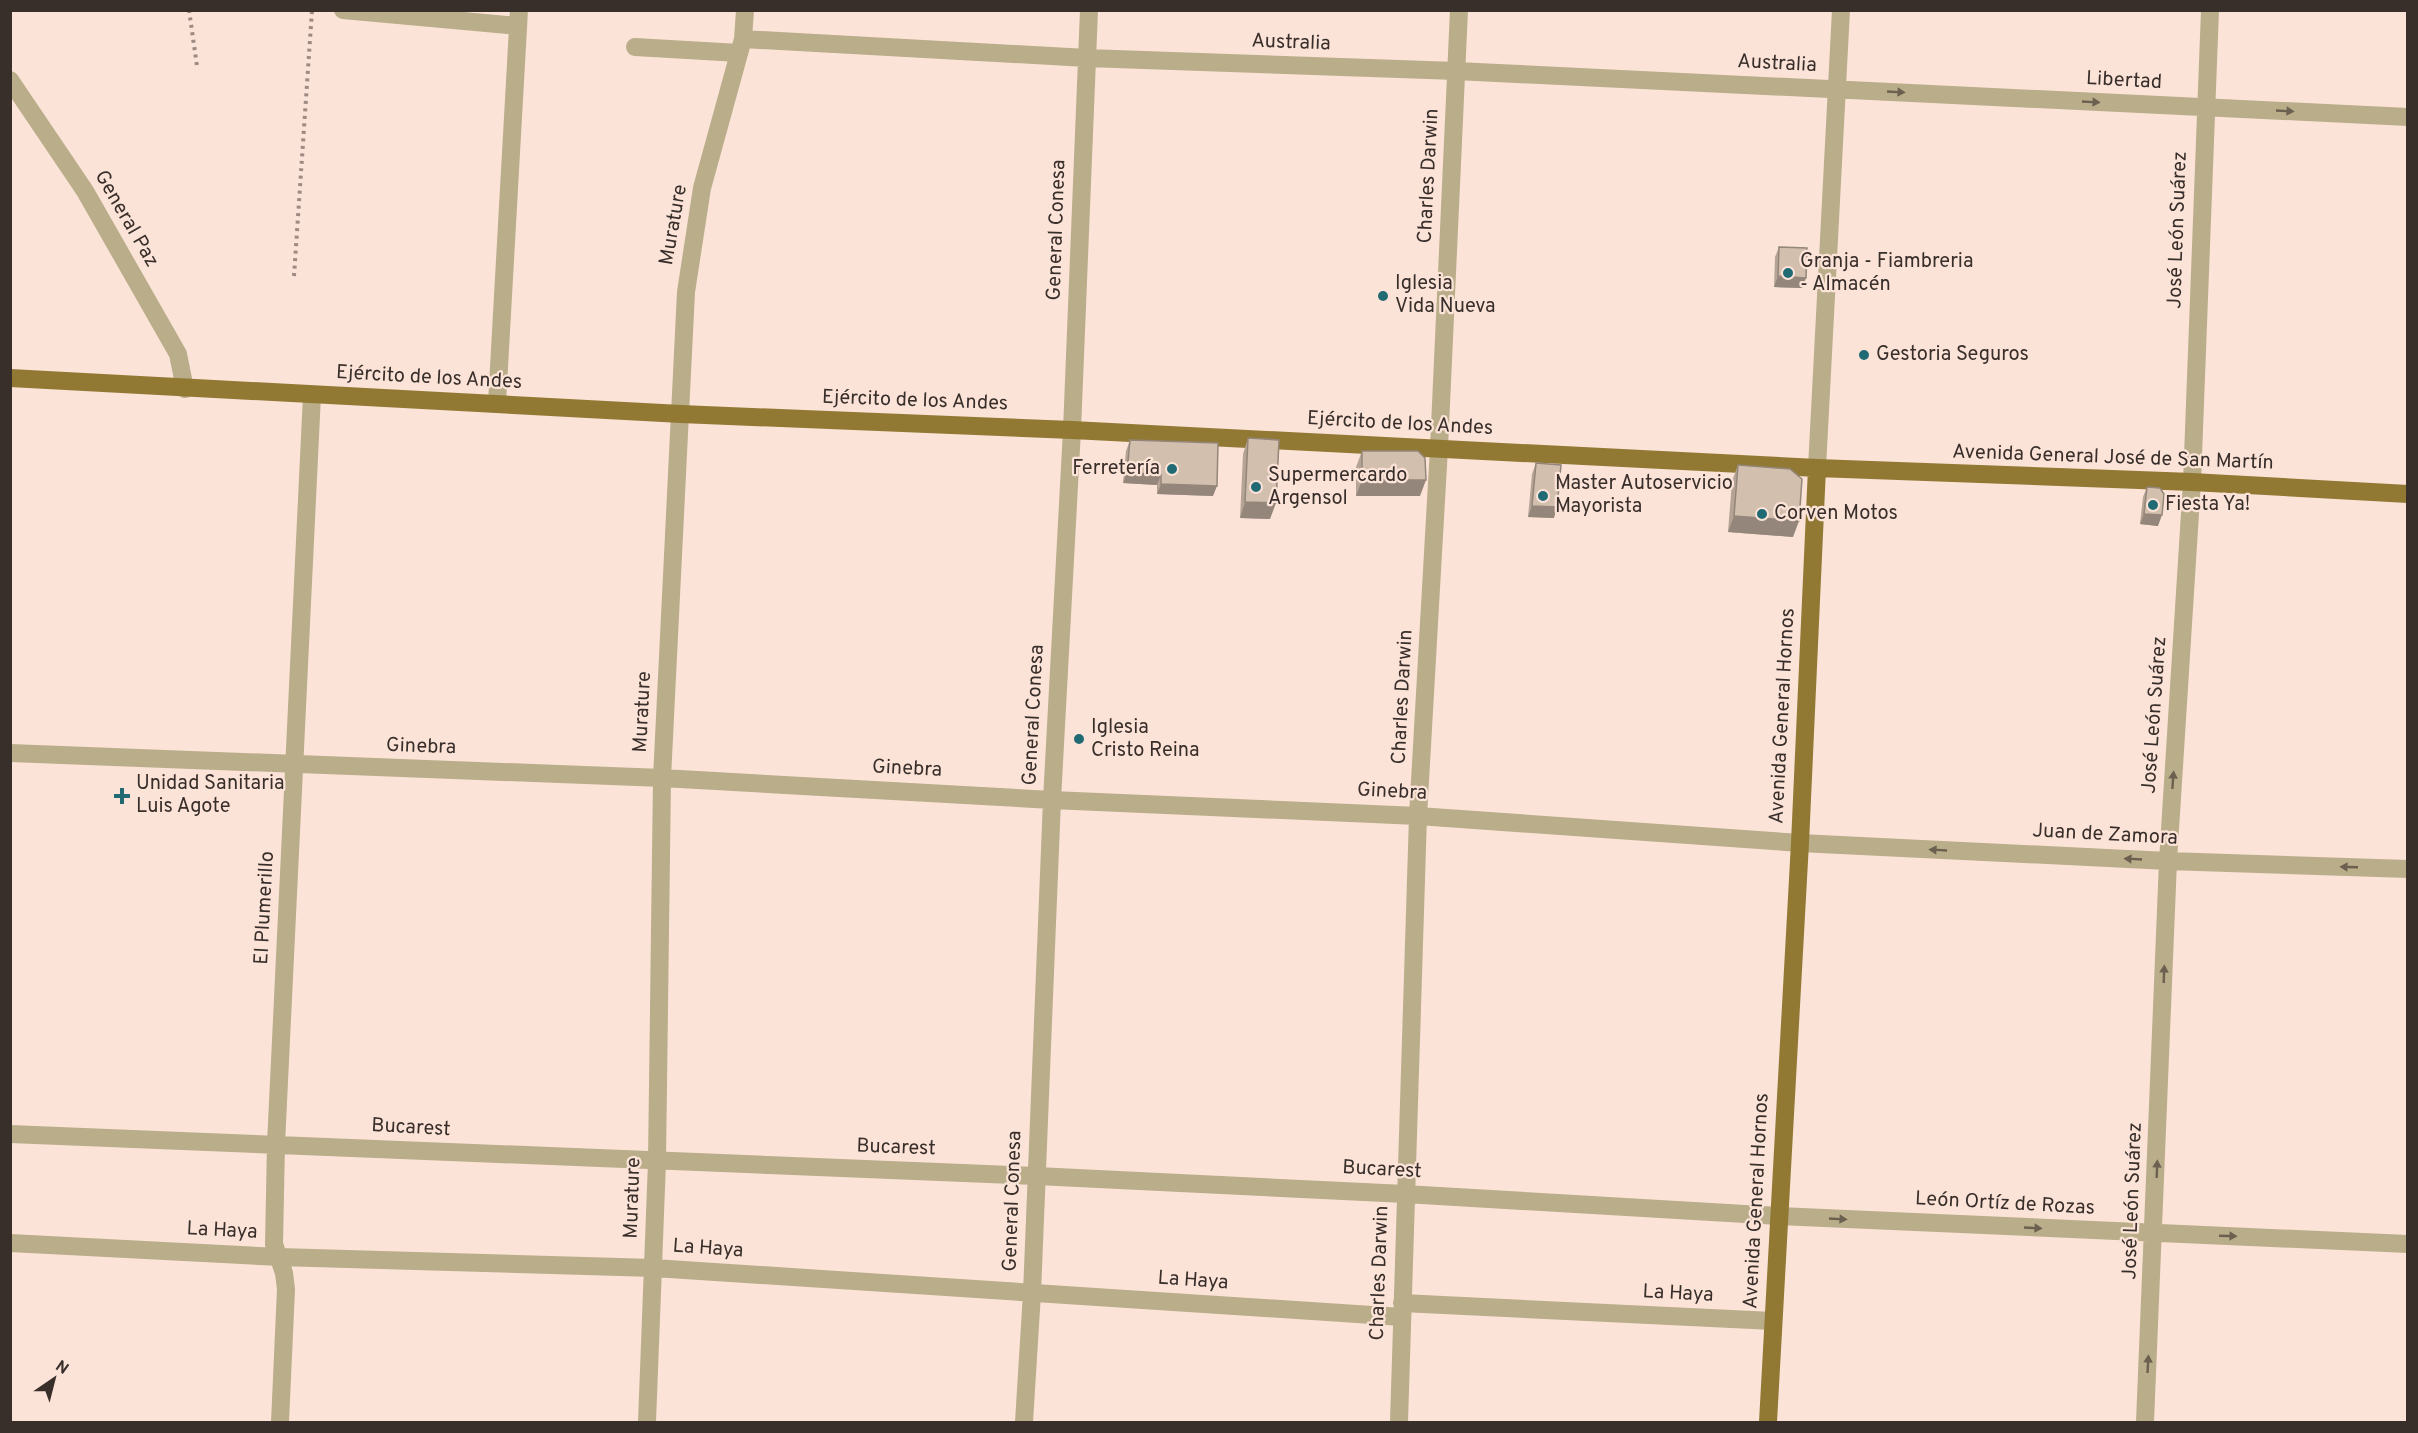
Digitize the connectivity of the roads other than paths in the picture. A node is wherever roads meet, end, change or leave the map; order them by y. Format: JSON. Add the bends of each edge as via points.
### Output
{"nodes":[{"id":1,"x":343,"y":10,"type":"edge"},
{"id":2,"x":745,"y":10,"type":"edge"},
{"id":3,"x":1089,"y":10,"type":"edge"},
{"id":4,"x":1459,"y":10,"type":"edge"},
{"id":5,"x":1841,"y":10,"type":"edge"},
{"id":6,"x":2210,"y":10,"type":"edge"},
{"id":7,"x":519,"y":18,"type":"edge"},
{"id":8,"x":741,"y":46,"type":"junction"},
{"id":9,"x":635,"y":47,"type":"dead end"},
{"id":10,"x":1087,"y":58,"type":"junction"},
{"id":11,"x":1456,"y":71,"type":"junction"},
{"id":12,"x":10,"y":80,"type":"edge"},
{"id":13,"x":1837,"y":89,"type":"junction"},
{"id":14,"x":2205,"y":107,"type":"junction"},
{"id":15,"x":2408,"y":117,"type":"edge"},
{"id":16,"x":10,"y":378,"type":"edge"},
{"id":17,"x":185,"y":389,"type":"junction"},
{"id":18,"x":312,"y":394,"type":"junction"},
{"id":19,"x":497,"y":403,"type":"junction"},
{"id":20,"x":681,"y":414,"type":"junction"},
{"id":21,"x":1072,"y":430,"type":"junction"},
{"id":22,"x":1439,"y":448,"type":"junction"},
{"id":23,"x":1817,"y":468,"type":"junction"},
{"id":24,"x":2192,"y":482,"type":"junction"},
{"id":25,"x":2408,"y":494,"type":"edge"},
{"id":26,"x":10,"y":753,"type":"edge"},
{"id":27,"x":295,"y":765,"type":"junction"},
{"id":28,"x":662,"y":778,"type":"junction"},
{"id":29,"x":1052,"y":800,"type":"junction"},
{"id":30,"x":1418,"y":816,"type":"junction"},
{"id":31,"x":1800,"y":843,"type":"junction"},
{"id":32,"x":2168,"y":861,"type":"junction"},
{"id":33,"x":2408,"y":869,"type":"edge"},
{"id":34,"x":10,"y":1134,"type":"edge"},
{"id":35,"x":276,"y":1144,"type":"junction"},
{"id":36,"x":657,"y":1162,"type":"junction"},
{"id":37,"x":1036,"y":1176,"type":"junction"},
{"id":38,"x":1405,"y":1194,"type":"junction"},
{"id":39,"x":1779,"y":1216,"type":"junction"},
{"id":40,"x":2155,"y":1233,"type":"junction"},
{"id":41,"x":10,"y":1243,"type":"edge"},
{"id":42,"x":2408,"y":1244,"type":"edge"},
{"id":43,"x":279,"y":1257,"type":"junction"},
{"id":44,"x":654,"y":1268,"type":"junction"},
{"id":45,"x":1032,"y":1293,"type":"junction"},
{"id":46,"x":1402,"y":1310,"type":"junction"},
{"id":47,"x":1773,"y":1321,"type":"junction"},
{"id":48,"x":280,"y":1422,"type":"edge"},
{"id":49,"x":647,"y":1422,"type":"edge"},
{"id":50,"x":1024,"y":1422,"type":"edge"},
{"id":51,"x":1399,"y":1422,"type":"edge"},
{"id":52,"x":1768,"y":1422,"type":"edge"},
{"id":53,"x":2145,"y":1422,"type":"edge"}],
"edges":[{"from":1,"to":7,"type":"street"},
{"from":2,"to":8,"type":"street","name":"Murature"},
{"from":3,"to":10,"type":"street","name":"General Conesa"},
{"from":4,"to":11,"type":"street","name":"Charles Darwin"},
{"from":5,"to":13,"type":"street","name":"Avenida General Hornos"},
{"from":6,"to":14,"type":"street","name":"José León Suárez"},
{"from":7,"to":19,"type":"street"},
{"from":8,"to":9,"type":"street","name":"Australia"},
{"from":8,"to":10,"type":"street","name":"Australia"},
{"from":8,"to":20,"type":"street","name":"Murature","via":[[697,216],[686,292]]},
{"from":10,"to":11,"type":"street","name":"Australia"},
{"from":10,"to":21,"type":"street","name":"General Conesa"},
{"from":11,"to":13,"type":"street","name":"Australia"},
{"from":11,"to":22,"type":"street","name":"Charles Darwin"},
{"from":12,"to":17,"type":"street","name":"General Paz","via":[[85,191],[178,354]]},
{"from":13,"to":14,"type":"street","name":"Libertad","one_way":true},
{"from":13,"to":23,"type":"street","name":"Avenida General Hornos"},
{"from":14,"to":15,"type":"street","name":"Libertad","one_way":true},
{"from":14,"to":24,"type":"street","name":"José León Suárez"},
{"from":16,"to":17,"type":"main road","name":"Ejército de los Andes"},
{"from":17,"to":18,"type":"main road","name":"Ejército de los Andes"},
{"from":18,"to":19,"type":"main road","name":"Ejército de los Andes"},
{"from":18,"to":27,"type":"street","name":"El Plumerillo"},
{"from":19,"to":20,"type":"main road","name":"Ejército de los Andes"},
{"from":20,"to":21,"type":"main road","name":"Ejército de los Andes"},
{"from":20,"to":28,"type":"street","name":"Murature"},
{"from":21,"to":22,"type":"main road","name":"Ejército de los Andes"},
{"from":21,"to":29,"type":"street","name":"General Conesa"},
{"from":22,"to":23,"type":"main road","name":"Ejército de los Andes"},
{"from":22,"to":30,"type":"street","name":"Charles Darwin"},
{"from":23,"to":24,"type":"main road","name":"Avenida General José de San Martín"},
{"from":23,"to":31,"type":"main road","name":"Avenida General Hornos"},
{"from":24,"to":25,"type":"main road","name":"Avenida General José de San Martín"},
{"from":32,"to":24,"type":"street","name":"José León Suárez","one_way":true},
{"from":26,"to":27,"type":"street","name":"Ginebra"},
{"from":27,"to":28,"type":"street","name":"Ginebra"},
{"from":27,"to":35,"type":"street","name":"El Plumerillo"},
{"from":28,"to":29,"type":"street","name":"Ginebra"},
{"from":28,"to":36,"type":"street","name":"Murature"},
{"from":29,"to":30,"type":"street","name":"Ginebra"},
{"from":29,"to":37,"type":"street","name":"General Conesa"},
{"from":30,"to":31,"type":"street","name":"Ginebra"},
{"from":30,"to":38,"type":"street","name":"Charles Darwin"},
{"from":32,"to":31,"type":"street","name":"Juan de Zamora","one_way":true},
{"from":31,"to":39,"type":"main road","name":"Avenida General Hornos"},
{"from":33,"to":32,"type":"street","name":"Juan de Zamora","one_way":true},
{"from":40,"to":32,"type":"street","name":"José León Suárez","one_way":true},
{"from":34,"to":35,"type":"street","name":"Bucarest"},
{"from":35,"to":36,"type":"street","name":"Bucarest"},
{"from":35,"to":43,"type":"street","name":"El Plumerillo","via":[[274,1244]]},
{"from":36,"to":37,"type":"street","name":"Bucarest"},
{"from":36,"to":44,"type":"street","name":"Murature"},
{"from":37,"to":38,"type":"street","name":"Bucarest"},
{"from":37,"to":45,"type":"street","name":"General Conesa"},
{"from":38,"to":39,"type":"street","name":"Bucarest"},
{"from":38,"to":46,"type":"street","name":"Charles Darwin"},
{"from":39,"to":40,"type":"street","name":"León Ortíz de Rozas","one_way":true},
{"from":39,"to":47,"type":"main road","name":"Avenida General Hornos"},
{"from":40,"to":42,"type":"street","name":"León Ortíz de Rozas","one_way":true},
{"from":53,"to":40,"type":"street","name":"José León Suárez","one_way":true},
{"from":41,"to":43,"type":"street","name":"La Haya"},
{"from":43,"to":44,"type":"street","name":"La Haya"},
{"from":43,"to":48,"type":"street","name":"El Plumerillo","via":[[286,1289]]},
{"from":44,"to":45,"type":"street","name":"La Haya"},
{"from":44,"to":49,"type":"street","name":"Murature"},
{"from":45,"to":46,"type":"street","name":"La Haya"},
{"from":45,"to":50,"type":"street","name":"General Conesa"},
{"from":46,"to":47,"type":"street","name":"La Haya"},
{"from":46,"to":51,"type":"street","name":"Charles Darwin"},
{"from":47,"to":52,"type":"main road","name":"Avenida General Hornos"}]}
